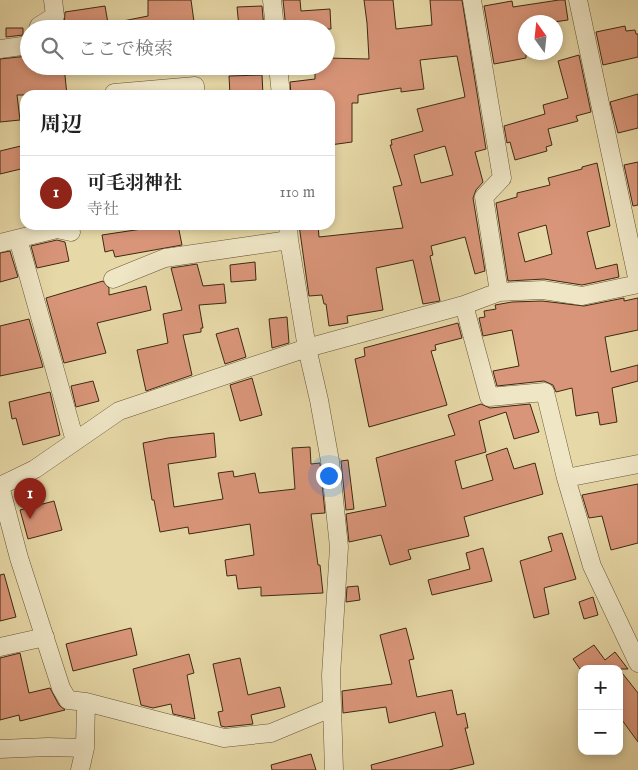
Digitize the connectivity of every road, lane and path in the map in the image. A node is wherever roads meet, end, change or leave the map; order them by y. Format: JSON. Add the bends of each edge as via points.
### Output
{"nodes":[{"id":1,"x":53,"y":0,"type":"edge"},
{"id":2,"x":272,"y":0,"type":"edge"},
{"id":3,"x":472,"y":0,"type":"edge"},
{"id":4,"x":578,"y":0,"type":"edge"},
{"id":5,"x":49,"y":20,"type":"edge"},
{"id":6,"x":274,"y":20,"type":"edge"},
{"id":7,"x":20,"y":47,"type":"edge"},
{"id":8,"x":0,"y":49,"type":"edge"},
{"id":9,"x":279,"y":75,"type":"edge"},
{"id":10,"x":148,"y":90,"type":"edge"},
{"id":11,"x":195,"y":90,"type":"edge"},
{"id":12,"x":280,"y":90,"type":"edge"},
{"id":13,"x":51,"y":230,"type":"edge"},
{"id":14,"x":62,"y":230,"type":"edge"},
{"id":15,"x":71,"y":232,"type":"dead end"},
{"id":16,"x":289,"y":233,"type":"edge"},
{"id":17,"x":5,"y":238,"type":"edge"},
{"id":18,"x":113,"y":279,"type":"dead end"},
{"id":19,"x":638,"y":283,"type":"edge"},
{"id":20,"x":499,"y":292,"type":"junction"},
{"id":21,"x":464,"y":305,"type":"junction"},
{"id":22,"x":307,"y":348,"type":"junction"},
{"id":23,"x":75,"y":441,"type":"junction"},
{"id":24,"x":638,"y":464,"type":"edge"},
{"id":25,"x":566,"y":478,"type":"junction"},
{"id":26,"x":0,"y":486,"type":"edge"},
{"id":27,"x":45,"y":637,"type":"junction"},
{"id":28,"x":0,"y":647,"type":"edge"},
{"id":29,"x":638,"y":663,"type":"edge"},
{"id":30,"x":86,"y":702,"type":"junction"},
{"id":31,"x":332,"y":708,"type":"junction"},
{"id":32,"x":85,"y":748,"type":"junction"},
{"id":33,"x":0,"y":749,"type":"edge"},
{"id":34,"x":80,"y":770,"type":"edge"},
{"id":35,"x":334,"y":770,"type":"edge"}],
"edges":[{"from":1,"to":5,"type":"street","via":[[55,16]]},
{"from":2,"to":6,"type":"street"},
{"from":3,"to":20,"type":"street","via":[[502,178],[484,197]]},
{"from":4,"to":19,"type":"street"},
{"from":7,"to":8,"type":"street"},
{"from":9,"to":12,"type":"street"},
{"from":10,"to":11,"type":"street","via":[[194,86]]},
{"from":13,"to":17,"type":"street"},
{"from":14,"to":15,"type":"street"},
{"from":16,"to":18,"type":"street","via":[[165,258]]},
{"from":16,"to":22,"type":"street"},
{"from":17,"to":23,"type":"street"},
{"from":19,"to":20,"type":"street","via":[[582,296],[544,290]]},
{"from":20,"to":21,"type":"street"},
{"from":21,"to":22,"type":"street"},
{"from":21,"to":25,"type":"street","via":[[489,397],[545,392]]},
{"from":22,"to":23,"type":"street","via":[[119,411]]},
{"from":22,"to":31,"type":"street","via":[[330,460],[339,547]]},
{"from":23,"to":26,"type":"street","via":[[35,469]]},
{"from":24,"to":25,"type":"street"},
{"from":25,"to":29,"type":"street","via":[[592,566]]},
{"from":26,"to":27,"type":"street"},
{"from":27,"to":28,"type":"street"},
{"from":27,"to":30,"type":"street","via":[[68,700]]},
{"from":30,"to":31,"type":"street","via":[[224,738],[271,733]]},
{"from":30,"to":32,"type":"street"},
{"from":31,"to":35,"type":"street"},
{"from":32,"to":33,"type":"street"},
{"from":32,"to":34,"type":"street"}]}
